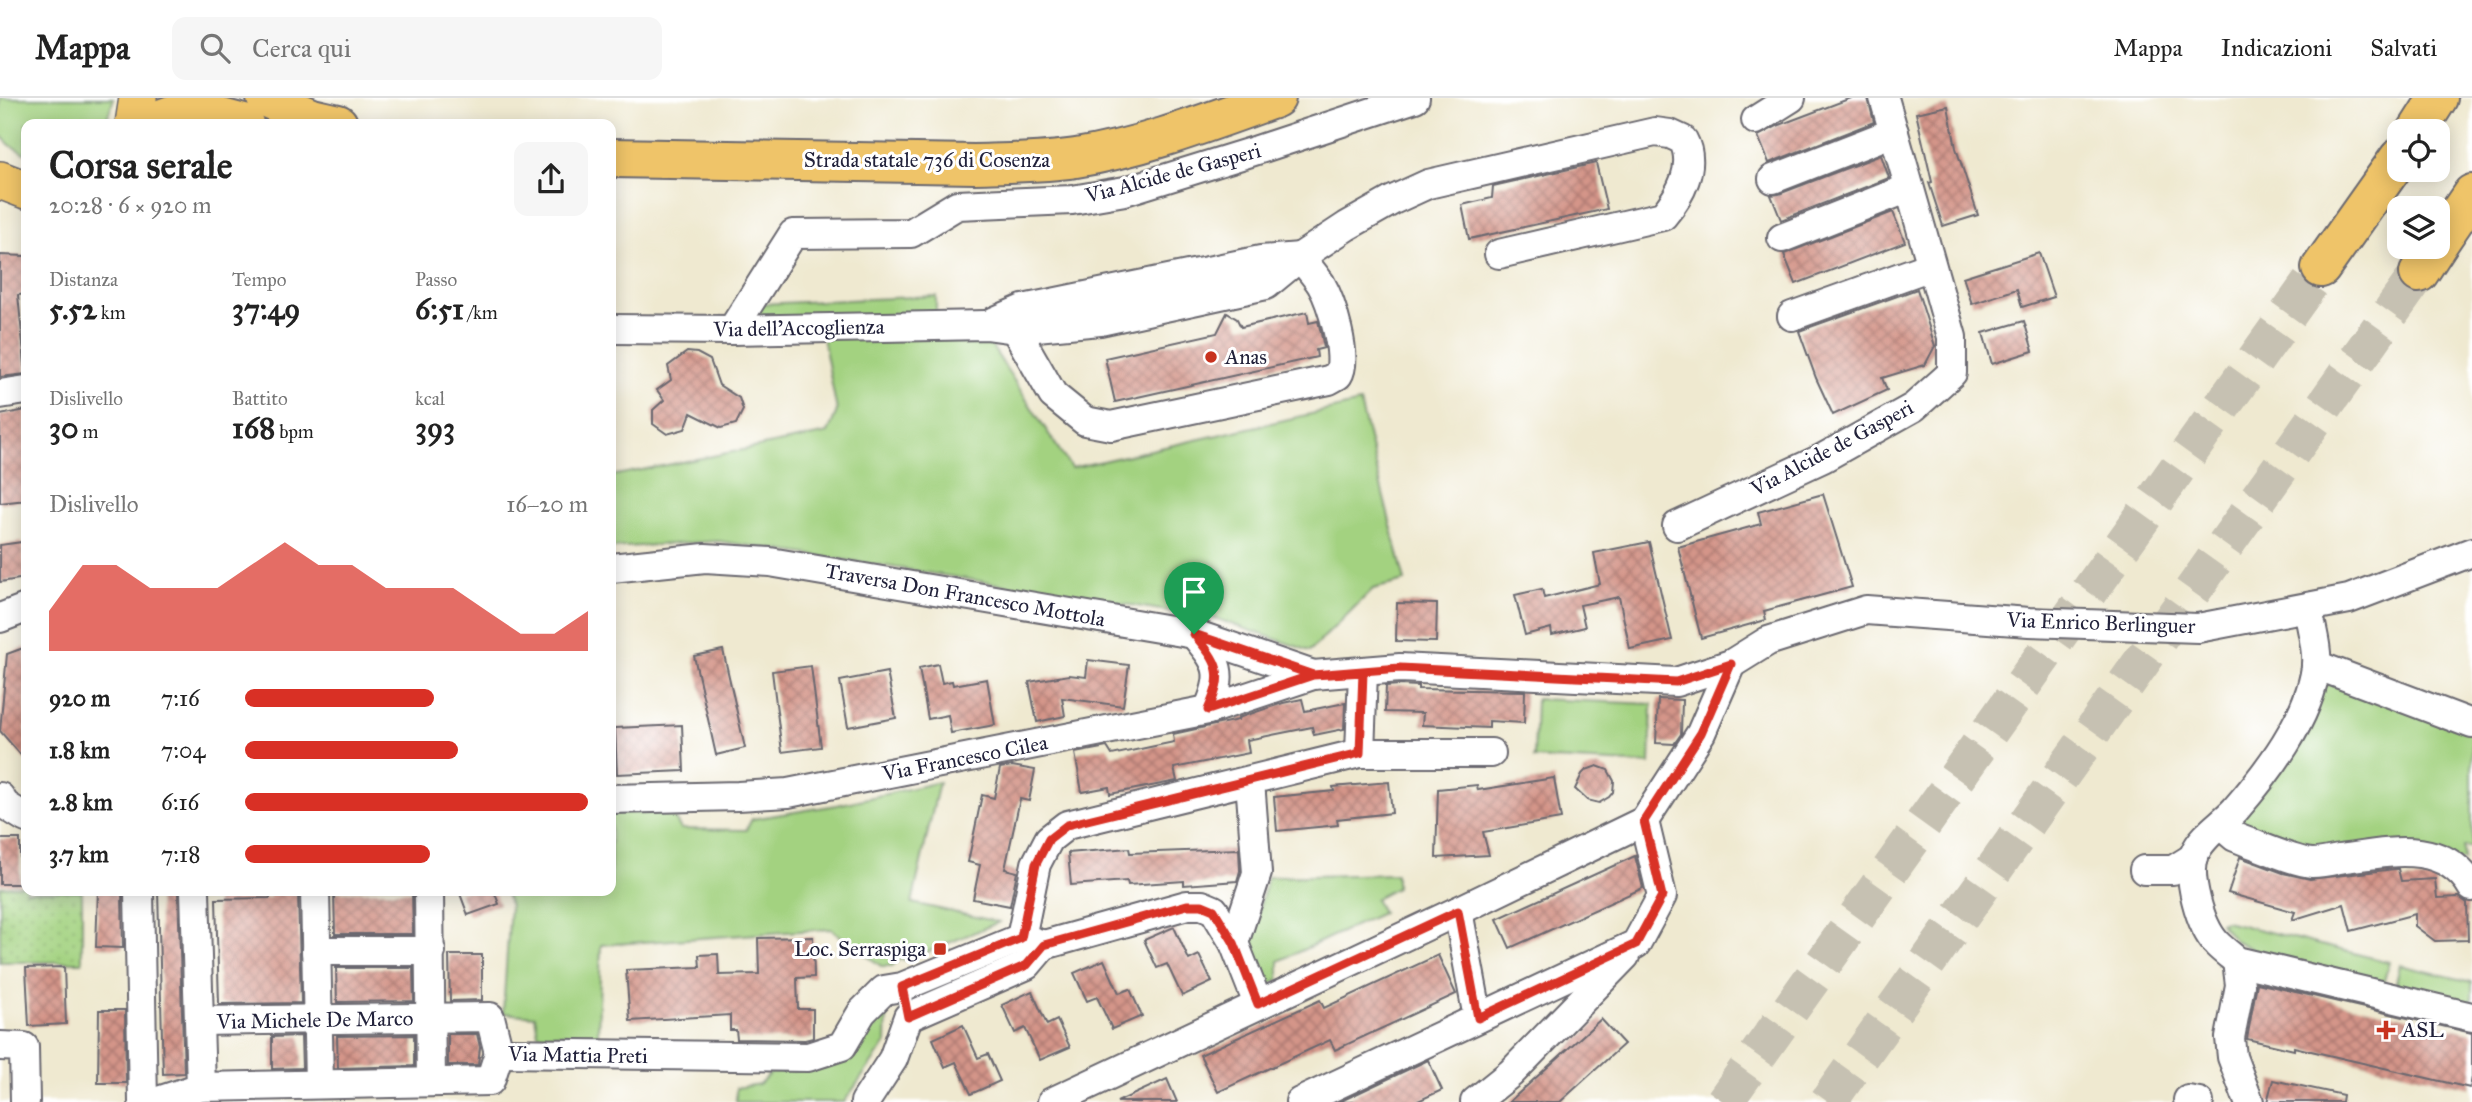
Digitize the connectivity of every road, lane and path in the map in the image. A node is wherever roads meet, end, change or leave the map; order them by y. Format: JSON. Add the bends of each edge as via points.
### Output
{"nodes":[{"id":1,"x":138,"y":98,"type":"edge"},
{"id":2,"x":266,"y":98,"type":"edge"},
{"id":3,"x":1207,"y":98,"type":"edge"},
{"id":4,"x":1276,"y":98,"type":"edge"},
{"id":5,"x":1415,"y":98,"type":"edge"},
{"id":6,"x":1791,"y":98,"type":"edge"},
{"id":7,"x":1884,"y":98,"type":"edge"},
{"id":8,"x":2427,"y":98,"type":"edge"},
{"id":9,"x":2438,"y":98,"type":"edge"},
{"id":10,"x":135,"y":119,"type":"edge"},
{"id":11,"x":160,"y":119,"type":"edge"},
{"id":12,"x":225,"y":119,"type":"edge"},
{"id":13,"x":316,"y":119,"type":"edge"},
{"id":14,"x":2417,"y":119,"type":"edge"},
{"id":15,"x":2425,"y":119,"type":"edge"},
{"id":16,"x":1756,"y":120,"type":"dead end"},
{"id":17,"x":1894,"y":132,"type":"junction"},
{"id":18,"x":616,"y":135,"type":"edge"},
{"id":19,"x":616,"y":158,"type":"edge"},
{"id":20,"x":2387,"y":173,"type":"edge"},
{"id":21,"x":1773,"y":178,"type":"dead end"},
{"id":22,"x":1909,"y":188,"type":"junction"},
{"id":23,"x":2472,"y":194,"type":"edge"},
{"id":24,"x":2450,"y":227,"type":"edge"},
{"id":25,"x":1782,"y":238,"type":"dead end"},
{"id":26,"x":1499,"y":254,"type":"dead end"},
{"id":27,"x":1300,"y":257,"type":"junction"},
{"id":28,"x":1931,"y":265,"type":"junction"},
{"id":29,"x":2322,"y":268,"type":"tunnel mouth"},
{"id":30,"x":1792,"y":316,"type":"dead end"},
{"id":31,"x":986,"y":325,"type":"junction"},
{"id":32,"x":1015,"y":328,"type":"junction"},
{"id":33,"x":616,"y":329,"type":"edge"},
{"id":34,"x":732,"y":330,"type":"junction"},
{"id":35,"x":21,"y":391,"type":"edge"},
{"id":36,"x":0,"y":394,"type":"edge"},
{"id":37,"x":1677,"y":526,"type":"dead end"},
{"id":38,"x":2472,"y":552,"type":"edge"},
{"id":39,"x":623,"y":567,"type":"edge"},
{"id":40,"x":2308,"y":609,"type":"junction"},
{"id":41,"x":21,"y":610,"type":"edge"},
{"id":42,"x":0,"y":618,"type":"edge"},
{"id":43,"x":1194,"y":634,"type":"junction"},
{"id":44,"x":1731,"y":664,"type":"junction"},
{"id":45,"x":2316,"y":665,"type":"junction"},
{"id":46,"x":1363,"y":672,"type":"junction"},
{"id":47,"x":1313,"y":675,"type":"junction"},
{"id":48,"x":1208,"y":710,"type":"junction"},
{"id":49,"x":2472,"y":724,"type":"edge"},
{"id":50,"x":1360,"y":753,"type":"junction"},
{"id":51,"x":1491,"y":753,"type":"dead end"},
{"id":52,"x":1250,"y":781,"type":"junction"},
{"id":53,"x":0,"y":797,"type":"edge"},
{"id":54,"x":616,"y":799,"type":"edge"},
{"id":55,"x":21,"y":815,"type":"edge"},
{"id":56,"x":1644,"y":821,"type":"junction"},
{"id":57,"x":2221,"y":825,"type":"junction"},
{"id":58,"x":2194,"y":857,"type":"junction"},
{"id":59,"x":2144,"y":870,"type":"dead end"},
{"id":60,"x":2472,"y":887,"type":"edge"},
{"id":61,"x":139,"y":896,"type":"edge"},
{"id":62,"x":195,"y":896,"type":"edge"},
{"id":63,"x":315,"y":896,"type":"edge"},
{"id":64,"x":429,"y":896,"type":"edge"},
{"id":65,"x":1458,"y":911,"type":"junction"},
{"id":66,"x":1234,"y":943,"type":"junction"},
{"id":67,"x":1636,"y":944,"type":"junction"},
{"id":68,"x":1030,"y":949,"type":"junction"},
{"id":69,"x":316,"y":951,"type":"junction"},
{"id":70,"x":431,"y":951,"type":"junction"},
{"id":71,"x":2237,"y":961,"type":"junction"},
{"id":72,"x":902,"y":987,"type":"junction"},
{"id":73,"x":1258,"y":1004,"type":"junction"},
{"id":74,"x":908,"y":1017,"type":"junction"},
{"id":75,"x":2472,"y":1017,"type":"edge"},
{"id":76,"x":430,"y":1018,"type":"junction"},
{"id":77,"x":1478,"y":1018,"type":"junction"},
{"id":78,"x":318,"y":1020,"type":"junction"},
{"id":79,"x":200,"y":1021,"type":"junction"},
{"id":80,"x":0,"y":1046,"type":"edge"},
{"id":81,"x":499,"y":1053,"type":"junction"},
{"id":82,"x":431,"y":1082,"type":"junction"},
{"id":83,"x":319,"y":1084,"type":"junction"},
{"id":84,"x":201,"y":1087,"type":"junction"},
{"id":85,"x":24,"y":1102,"type":"edge"},
{"id":86,"x":143,"y":1102,"type":"edge"},
{"id":87,"x":155,"y":1102,"type":"edge"},
{"id":88,"x":864,"y":1102,"type":"edge"},
{"id":89,"x":1052,"y":1102,"type":"edge"},
{"id":90,"x":1300,"y":1102,"type":"edge"},
{"id":91,"x":1475,"y":1102,"type":"edge"},
{"id":92,"x":2249,"y":1102,"type":"edge"}],
"edges":[{"from":1,"to":10,"type":"main road"},
{"from":2,"to":13,"type":"highway"},
{"from":3,"to":18,"type":"highway","name":"Strada statale 736 di Cosenza","via":[[1118,126],[1027,139]]},
{"from":4,"to":19,"type":"highway","name":"Strada statale 736 di Cosenza","via":[[1123,148],[1029,163]]},
{"from":5,"to":34,"type":"street","name":"Via Alcide de Gasperi","via":[[1125,191],[1072,200],[957,205],[920,239],[793,234]]},
{"from":6,"to":16,"type":"street"},
{"from":7,"to":17,"type":"street","name":"Via Alcide de Gasperi"},
{"from":8,"to":14,"type":"highway"},
{"from":9,"to":15,"type":"highway"},
{"from":11,"to":12,"type":"highway","via":[[182,111]]},
{"from":17,"to":21,"type":"street"},
{"from":17,"to":22,"type":"street","name":"Via Alcide de Gasperi"},
{"from":20,"to":29,"type":"highway"},
{"from":22,"to":25,"type":"street"},
{"from":22,"to":28,"type":"street","name":"Via Alcide de Gasperi"},
{"from":23,"to":24,"type":"highway"},
{"from":26,"to":27,"type":"street","name":"Via dell'Accoglienza","via":[[1663,216],[1685,181],[1683,140],[1655,132],[1428,184],[1347,226]]},
{"from":27,"to":31,"type":"street","via":[[1261,260],[1023,309]]},
{"from":27,"to":32,"type":"street","name":"Via dell'Accoglienza","via":[[1266,285],[1100,321]]},
{"from":27,"to":32,"type":"street","via":[[1321,284],[1334,315],[1342,364],[1338,375],[1329,380],[1111,426],[1085,421],[1053,396]]},
{"from":28,"to":30,"type":"street"},
{"from":28,"to":37,"type":"street","name":"Via Alcide de Gasperi","via":[[1952,337],[1952,373],[1914,407],[1823,458]]},
{"from":31,"to":32,"type":"street","name":"Via dell'Accoglienza"},
{"from":31,"to":34,"type":"street","name":"Via dell'Accoglienza"},
{"from":33,"to":34,"type":"street","name":"Via dell'Accoglienza"},
{"from":35,"to":36,"type":"street"},
{"from":38,"to":40,"type":"street","name":"Via Enrico Berlinguer","via":[[2349,599]]},
{"from":39,"to":43,"type":"street","name":"Traversa Don Francesco Mottola","via":[[705,558],[770,562]]},
{"from":40,"to":44,"type":"street","name":"Via Enrico Berlinguer","via":[[2198,628],[1866,610],[1768,641]]},
{"from":40,"to":45,"type":"street"},
{"from":41,"to":42,"type":"street"},
{"from":43,"to":47,"type":"street","name":"Traversa Don Francesco Mottola"},
{"from":43,"to":48,"type":"street","via":[[1213,657],[1218,676]]},
{"from":44,"to":46,"type":"street","name":"Via Enrico Berlinguer","via":[[1676,682],[1400,668]]},
{"from":44,"to":56,"type":"street","via":[[1701,733]]},
{"from":45,"to":49,"type":"street"},
{"from":45,"to":57,"type":"street","via":[[2296,724],[2278,755]]},
{"from":46,"to":47,"type":"street","name":"Via Enrico Berlinguer"},
{"from":46,"to":50,"type":"street"},
{"from":47,"to":48,"type":"street","name":"Via Francesco Cilea"},
{"from":48,"to":54,"type":"street","name":"Via Francesco Cilea","via":[[788,793]]},
{"from":50,"to":51,"type":"street"},
{"from":50,"to":52,"type":"street"},
{"from":52,"to":66,"type":"street","via":[[1257,873]]},
{"from":52,"to":68,"type":"street","via":[[1067,825],[1049,839],[1036,864]]},
{"from":53,"to":55,"type":"street"},
{"from":56,"to":65,"type":"street"},
{"from":56,"to":67,"type":"street","via":[[1662,896]]},
{"from":57,"to":58,"type":"street","via":[[2199,844]]},
{"from":57,"to":60,"type":"street","via":[[2235,837],[2311,863],[2392,852],[2436,857],[2454,864]]},
{"from":58,"to":59,"type":"street","via":[[2173,870]]},
{"from":58,"to":71,"type":"street","via":[[2197,908],[2215,943]]},
{"from":61,"to":86,"type":"street"},
{"from":62,"to":79,"type":"street"},
{"from":63,"to":69,"type":"street"},
{"from":64,"to":70,"type":"street"},
{"from":65,"to":73,"type":"street"},
{"from":65,"to":77,"type":"street"},
{"from":66,"to":68,"type":"street","via":[[1214,910],[1187,905]]},
{"from":66,"to":73,"type":"street"},
{"from":67,"to":77,"type":"street"},
{"from":67,"to":91,"type":"street","via":[[1511,1073]]},
{"from":68,"to":72,"type":"street","name":"Via Mattia Preti"},
{"from":68,"to":74,"type":"street"},
{"from":69,"to":70,"type":"street"},
{"from":69,"to":78,"type":"street"},
{"from":70,"to":76,"type":"street"},
{"from":71,"to":75,"type":"street"},
{"from":71,"to":92,"type":"street","via":[[2240,985],[2230,1038]]},
{"from":72,"to":74,"type":"street"},
{"from":72,"to":81,"type":"street","name":"Via Mattia Preti","via":[[884,990],[862,1012],[842,1046],[808,1058]]},
{"from":73,"to":89,"type":"street"},
{"from":74,"to":88,"type":"street","via":[[893,1059]]},
{"from":76,"to":78,"type":"street","name":"Via Michele De Marco"},
{"from":76,"to":81,"type":"street","name":"Via Michele De Marco","via":[[490,1017]]},
{"from":76,"to":82,"type":"street"},
{"from":77,"to":90,"type":"street"},
{"from":78,"to":79,"type":"street","name":"Via Michele De Marco"},
{"from":78,"to":83,"type":"street"},
{"from":79,"to":84,"type":"street"},
{"from":80,"to":85,"type":"street","via":[[24,1047]]},
{"from":81,"to":82,"type":"street","name":"Via Mattia Preti","via":[[490,1081]]},
{"from":82,"to":83,"type":"street","name":"Via Mattia Preti"},
{"from":83,"to":84,"type":"street","name":"Via Mattia Preti"},
{"from":84,"to":87,"type":"street","name":"Via Mattia Preti"}]}
